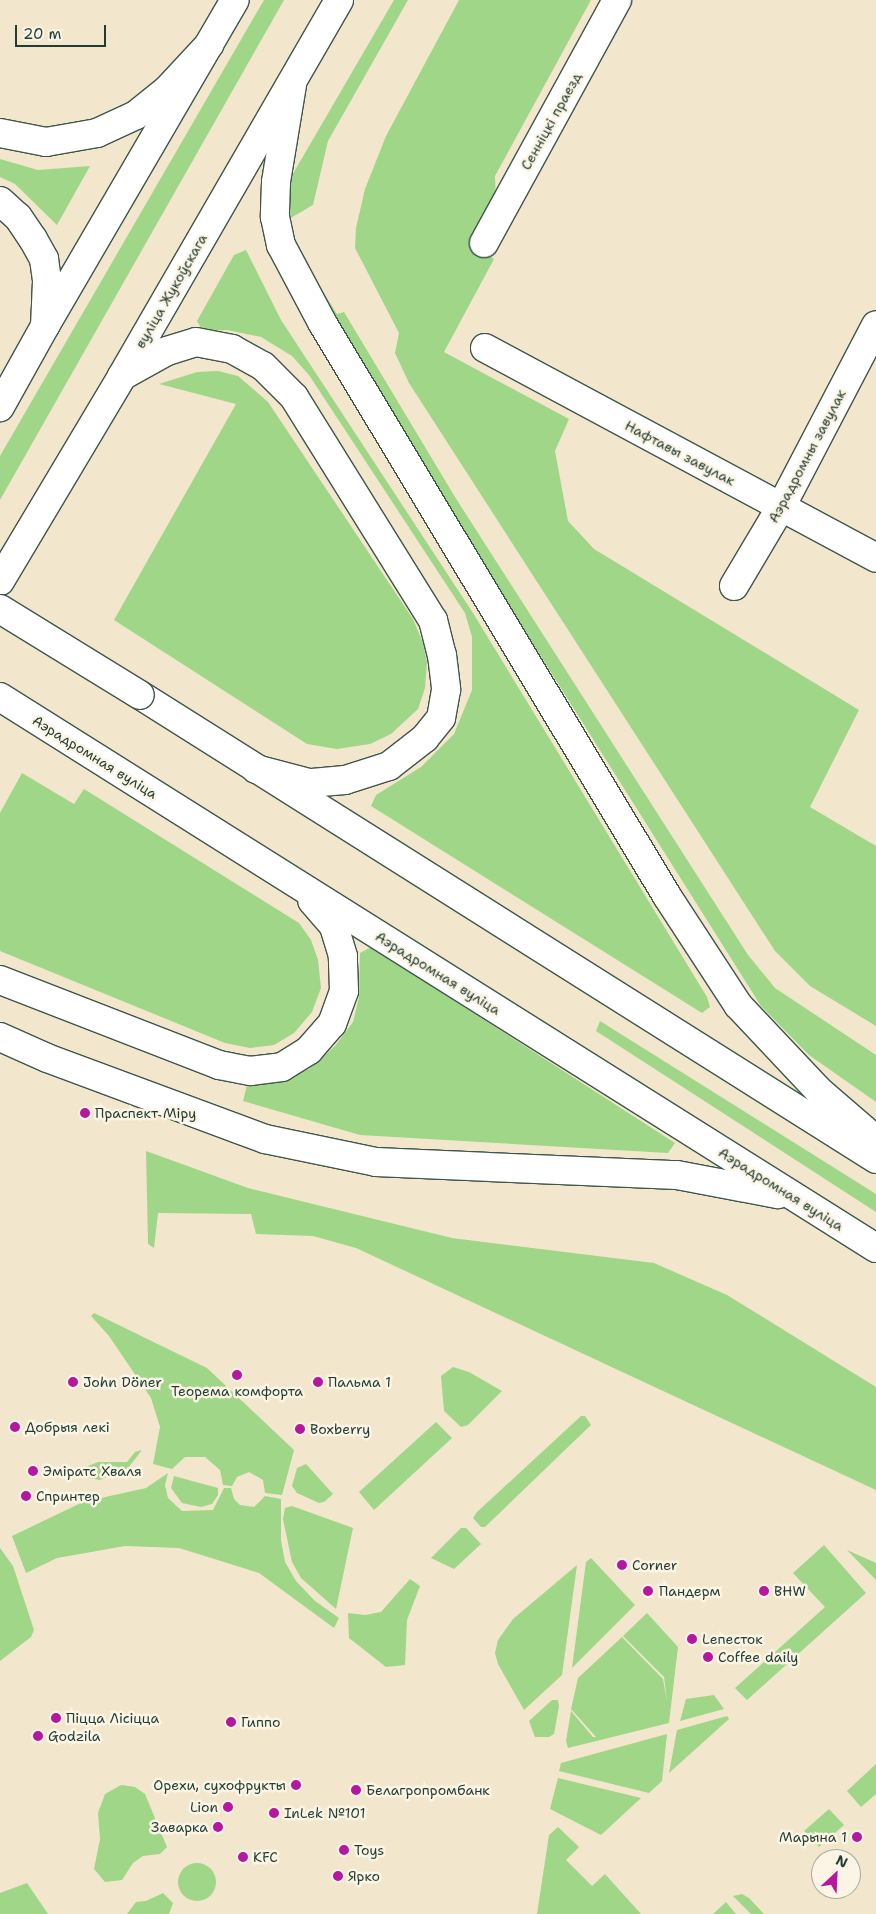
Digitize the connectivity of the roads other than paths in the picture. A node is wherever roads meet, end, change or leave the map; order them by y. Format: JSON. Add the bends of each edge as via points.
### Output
{"nodes":[{"id":1,"x":235,"y":0,"type":"edge"},
{"id":2,"x":339,"y":0,"type":"edge"},
{"id":3,"x":617,"y":0,"type":"edge"},
{"id":4,"x":209,"y":45,"type":"junction"},
{"id":5,"x":292,"y":85,"type":"junction"},
{"id":6,"x":0,"y":133,"type":"edge"},
{"id":7,"x":0,"y":201,"type":"edge"},
{"id":8,"x":484,"y":243,"type":"dead end"},
{"id":9,"x":876,"y":325,"type":"edge"},
{"id":10,"x":45,"y":326,"type":"junction"},
{"id":11,"x":485,"y":348,"type":"dead end"},
{"id":12,"x":122,"y":376,"type":"junction"},
{"id":13,"x":0,"y":407,"type":"edge"},
{"id":14,"x":781,"y":506,"type":"junction"},
{"id":15,"x":876,"y":558,"type":"edge"},
{"id":16,"x":0,"y":581,"type":"edge"},
{"id":17,"x":734,"y":586,"type":"dead end"},
{"id":18,"x":0,"y":609,"type":"edge"},
{"id":19,"x":0,"y":697,"type":"edge"},
{"id":20,"x":256,"y":770,"type":"junction"},
{"id":21,"x":298,"y":885,"type":"junction"},
{"id":22,"x":0,"y":980,"type":"edge"},
{"id":23,"x":0,"y":1037,"type":"edge"},
{"id":24,"x":876,"y":1140,"type":"edge"},
{"id":25,"x":876,"y":1159,"type":"edge"},
{"id":26,"x":794,"y":1198,"type":"junction"},
{"id":27,"x":876,"y":1248,"type":"edge"}],
"edges":[{"from":1,"to":4,"type":"main road"},
{"from":2,"to":5,"type":"main road","name":"вуліца Жукоўскага"},
{"from":3,"to":8,"type":"main road","name":"Сенніцкі праезд"},
{"from":4,"to":6,"type":"main road","via":[[167,90],[136,114],[97,134],[46,142]]},
{"from":4,"to":10,"type":"main road"},
{"from":5,"to":12,"type":"main road","name":"вуліца Жукоўскага"},
{"from":5,"to":24,"type":"main road","via":[[276,182],[275,217],[280,245],[323,324],[667,896],[738,1006],[818,1090]]},
{"from":7,"to":10,"type":"main road","via":[[18,218],[44,260],[48,282]]},
{"from":9,"to":14,"type":"main road","name":"Аэрадромны завулак"},
{"from":10,"to":13,"type":"main road"},
{"from":11,"to":14,"type":"main road","name":"Нафтавы завулак"},
{"from":12,"to":16,"type":"main road","name":"вуліца Жукоўскага"},
{"from":12,"to":20,"type":"main road","via":[[167,350],[196,342],[232,348],[263,366],[294,397],[433,620],[446,690],[441,718],[425,738],[389,766],[345,780],[308,783]]},
{"from":14,"to":15,"type":"main road","name":"Нафтавы завулак"},
{"from":14,"to":17,"type":"main road","name":"Аэрадромны завулак"},
{"from":18,"to":20,"type":"main road","bridge":true},
{"from":19,"to":21,"type":"main road","name":"Аэрадромная вуліца"},
{"from":20,"to":25,"type":"main road"},
{"from":21,"to":22,"type":"main road","via":[[334,926],[343,956],[344,991],[332,1024],[309,1050],[282,1067],[250,1071],[219,1065]]},
{"from":21,"to":26,"type":"main road","name":"Аэрадромная вуліца"},
{"from":23,"to":26,"type":"main road","via":[[56,1062],[264,1139],[376,1162],[677,1175]]},
{"from":26,"to":27,"type":"main road","name":"Аэрадромная вуліца"}]}
